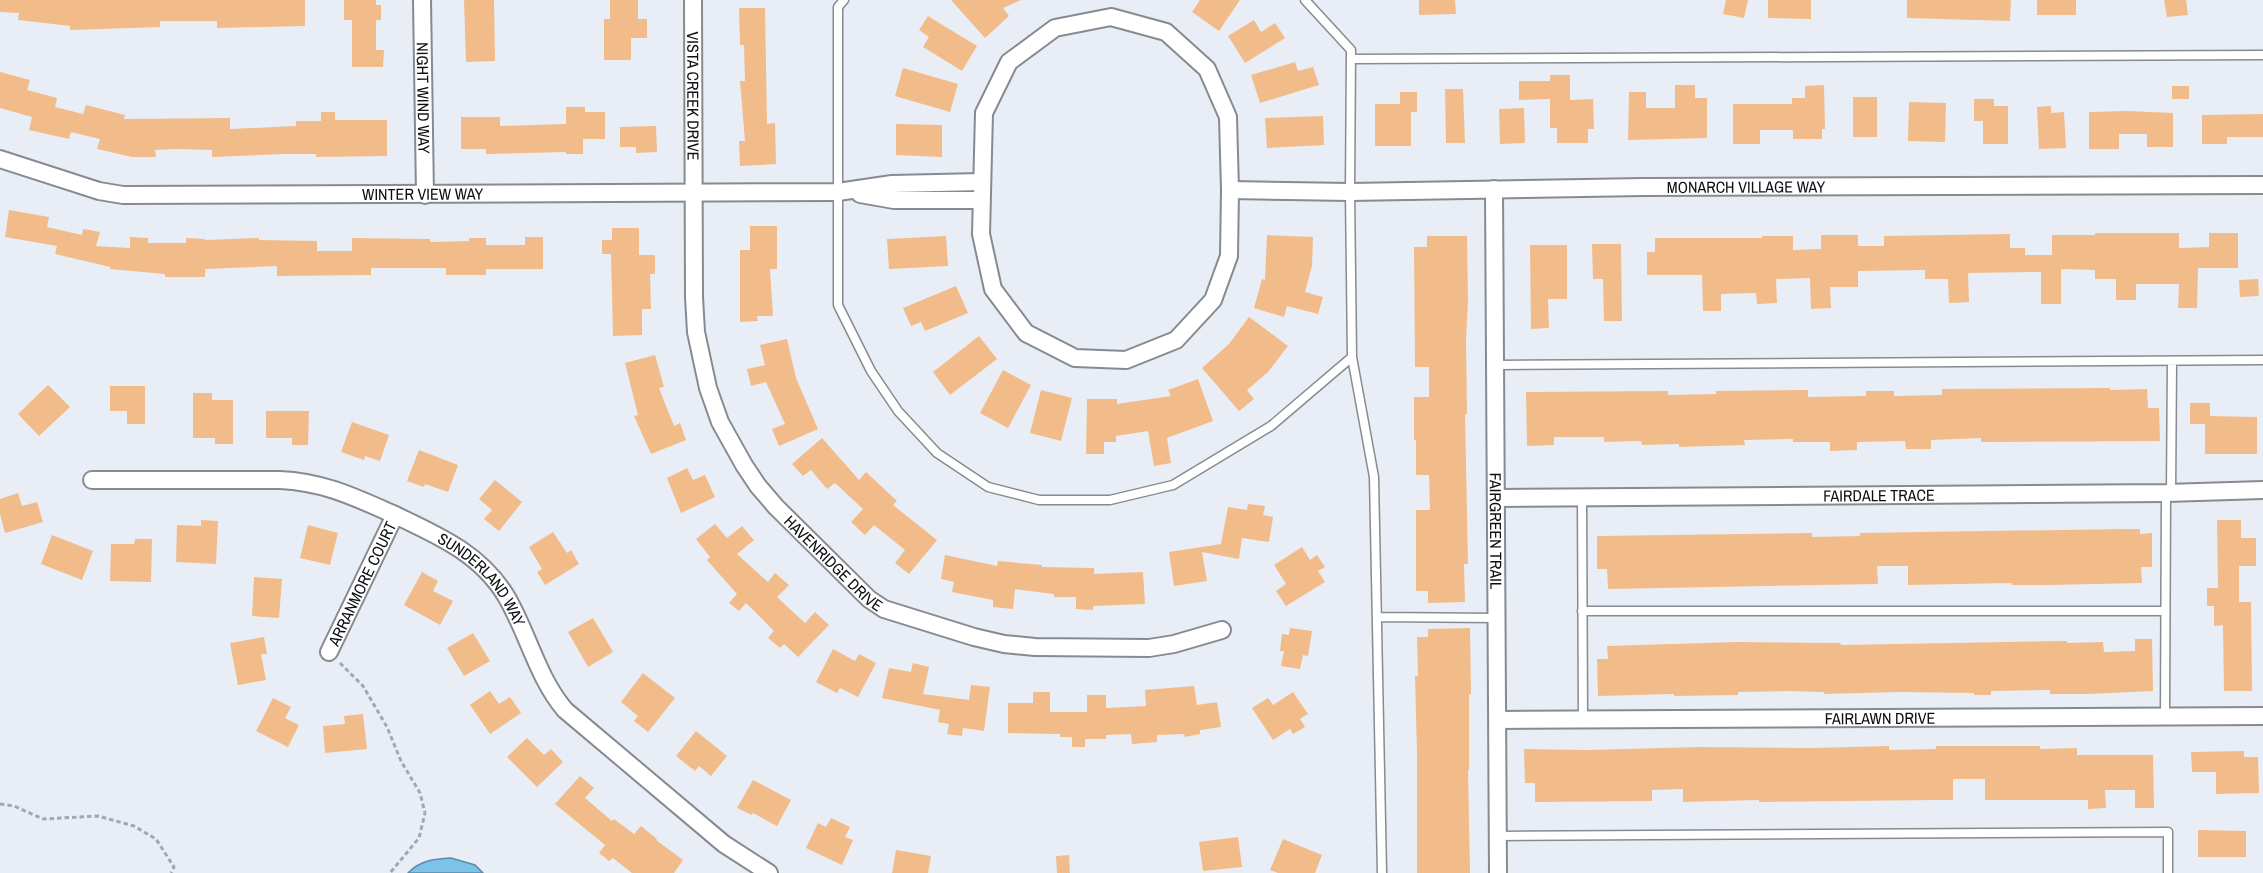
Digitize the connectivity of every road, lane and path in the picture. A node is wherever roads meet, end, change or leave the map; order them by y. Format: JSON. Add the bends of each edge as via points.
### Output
{"nodes":[{"id":1,"x":422,"y":0,"type":"edge"},
{"id":2,"x":693,"y":0,"type":"edge"},
{"id":3,"x":844,"y":0,"type":"edge"},
{"id":4,"x":1305,"y":0,"type":"edge"},
{"id":5,"x":2263,"y":55,"type":"edge"},
{"id":6,"x":1351,"y":59,"type":"junction"},
{"id":7,"x":0,"y":159,"type":"edge"},
{"id":8,"x":981,"y":182,"type":"junction"},
{"id":9,"x":2263,"y":185,"type":"edge"},
{"id":10,"x":1494,"y":189,"type":"junction"},
{"id":11,"x":1230,"y":190,"type":"junction"},
{"id":12,"x":844,"y":192,"type":"junction"},
{"id":13,"x":1350,"y":192,"type":"junction"},
{"id":14,"x":694,"y":193,"type":"junction"},
{"id":15,"x":426,"y":195,"type":"junction"},
{"id":16,"x":981,"y":200,"type":"junction"},
{"id":17,"x":1352,"y":357,"type":"junction"},
{"id":18,"x":2263,"y":360,"type":"edge"},
{"id":19,"x":2172,"y":361,"type":"junction"},
{"id":20,"x":1496,"y":365,"type":"junction"},
{"id":21,"x":92,"y":480,"type":"dead end"},
{"id":22,"x":2263,"y":490,"type":"edge"},
{"id":23,"x":2168,"y":493,"type":"junction"},
{"id":24,"x":1581,"y":496,"type":"junction"},
{"id":25,"x":1497,"y":498,"type":"junction"},
{"id":26,"x":394,"y":515,"type":"junction"},
{"id":27,"x":1582,"y":611,"type":"junction"},
{"id":28,"x":2165,"y":611,"type":"junction"},
{"id":29,"x":1377,"y":617,"type":"junction"},
{"id":30,"x":1497,"y":618,"type":"junction"},
{"id":31,"x":1222,"y":630,"type":"dead end"},
{"id":32,"x":329,"y":652,"type":"joint"},
{"id":33,"x":2263,"y":716,"type":"edge"},
{"id":34,"x":2165,"y":718,"type":"junction"},
{"id":35,"x":1498,"y":720,"type":"junction"},
{"id":36,"x":1583,"y":720,"type":"junction"},
{"id":37,"x":0,"y":804,"type":"edge"},
{"id":38,"x":1498,"y":836,"type":"junction"},
{"id":39,"x":171,"y":873,"type":"edge"},
{"id":40,"x":390,"y":873,"type":"edge"},
{"id":41,"x":769,"y":873,"type":"edge"},
{"id":42,"x":1382,"y":873,"type":"edge"},
{"id":43,"x":1498,"y":873,"type":"edge"},
{"id":44,"x":2168,"y":873,"type":"edge"}],
"edges":[{"from":1,"to":15,"type":"street","name":"NIGHT WIND WAY"},
{"from":2,"to":14,"type":"street","name":"VISTA CREEK DRIVE"},
{"from":3,"to":12,"type":"lane","via":[[838,7]]},
{"from":4,"to":6,"type":"lane","via":[[1351,50]]},
{"from":5,"to":6,"type":"lane"},
{"from":6,"to":13,"type":"lane"},
{"from":7,"to":15,"type":"street","name":"WINTER VIEW WAY","via":[[123,195]]},
{"from":8,"to":11,"type":"street","via":[[984,113],[1009,62],[1055,27],[1111,17],[1166,32],[1207,69],[1228,117]]},
{"from":8,"to":12,"type":"street","name":"WINTER VIEW WAY","via":[[892,184]]},
{"from":8,"to":16,"type":"street"},
{"from":9,"to":10,"type":"street","name":"MONARCH VILLAGE WAY"},
{"from":10,"to":13,"type":"street","name":"MONARCH VILLAGE WAY"},
{"from":10,"to":20,"type":"street","name":"FAIRGREEN TRAIL"},
{"from":11,"to":13,"type":"street","name":"MONARCH VILLAGE WAY"},
{"from":11,"to":16,"type":"street","via":[[1229,256],[1213,300],[1176,340],[1126,360],[1075,358],[1026,333],[993,289],[981,234]]},
{"from":12,"to":14,"type":"street","name":"WINTER VIEW WAY"},
{"from":12,"to":16,"type":"street","name":"WINTER VIEW WAY","via":[[894,200]]},
{"from":12,"to":17,"type":"lane","via":[[838,305],[845,322],[898,411],[937,453],[988,487],[1039,500],[1110,500],[1173,485],[1271,426]]},
{"from":13,"to":17,"type":"lane"},
{"from":14,"to":15,"type":"street","name":"WINTER VIEW WAY"},
{"from":14,"to":31,"type":"street","name":"HAVENRIDGE DRIVE","via":[[696,333],[703,372],[720,422],[766,495],[869,598],[884,609],[974,637],[1027,646],[1149,648]]},
{"from":17,"to":29,"type":"lane","via":[[1374,477]]},
{"from":18,"to":19,"type":"lane"},
{"from":19,"to":20,"type":"lane"},
{"from":19,"to":23,"type":"lane"},
{"from":20,"to":25,"type":"street","name":"FAIRGREEN TRAIL"},
{"from":21,"to":26,"type":"street","name":"SUNDERLAND WAY","via":[[295,480],[340,490]]},
{"from":22,"to":23,"type":"street","name":"FAIRDALE TRACE"},
{"from":23,"to":24,"type":"street","name":"FAIRDALE TRACE"},
{"from":23,"to":28,"type":"lane"},
{"from":24,"to":25,"type":"street","name":"FAIRDALE TRACE"},
{"from":24,"to":27,"type":"lane"},
{"from":25,"to":30,"type":"street","name":"FAIRGREEN TRAIL"},
{"from":26,"to":32,"type":"street","name":"ARRANMORE COURT"},
{"from":26,"to":41,"type":"street","name":"SUNDERLAND WAY","via":[[454,543],[483,566],[505,594],[548,687],[565,710],[717,838]]},
{"from":27,"to":28,"type":"lane"},
{"from":27,"to":36,"type":"lane"},
{"from":28,"to":34,"type":"lane"},
{"from":29,"to":30,"type":"lane"},
{"from":29,"to":42,"type":"lane"},
{"from":30,"to":35,"type":"street","name":"FAIRGREEN TRAIL"},
{"from":32,"to":40,"type":"path","via":[[363,686],[420,793],[425,813],[419,838]]},
{"from":33,"to":34,"type":"street","name":"FAIRLAWN DRIVE"},
{"from":34,"to":36,"type":"street","name":"FAIRLAWN DRIVE"},
{"from":35,"to":36,"type":"street","name":"FAIRLAWN DRIVE"},
{"from":35,"to":38,"type":"street","name":"FAIRGREEN TRAIL"},
{"from":37,"to":39,"type":"path","via":[[43,819],[98,816],[134,826],[156,839],[174,867]]},
{"from":38,"to":43,"type":"street","name":"FAIRGREEN TRAIL"},
{"from":38,"to":44,"type":"lane","via":[[2168,832]]}]}
